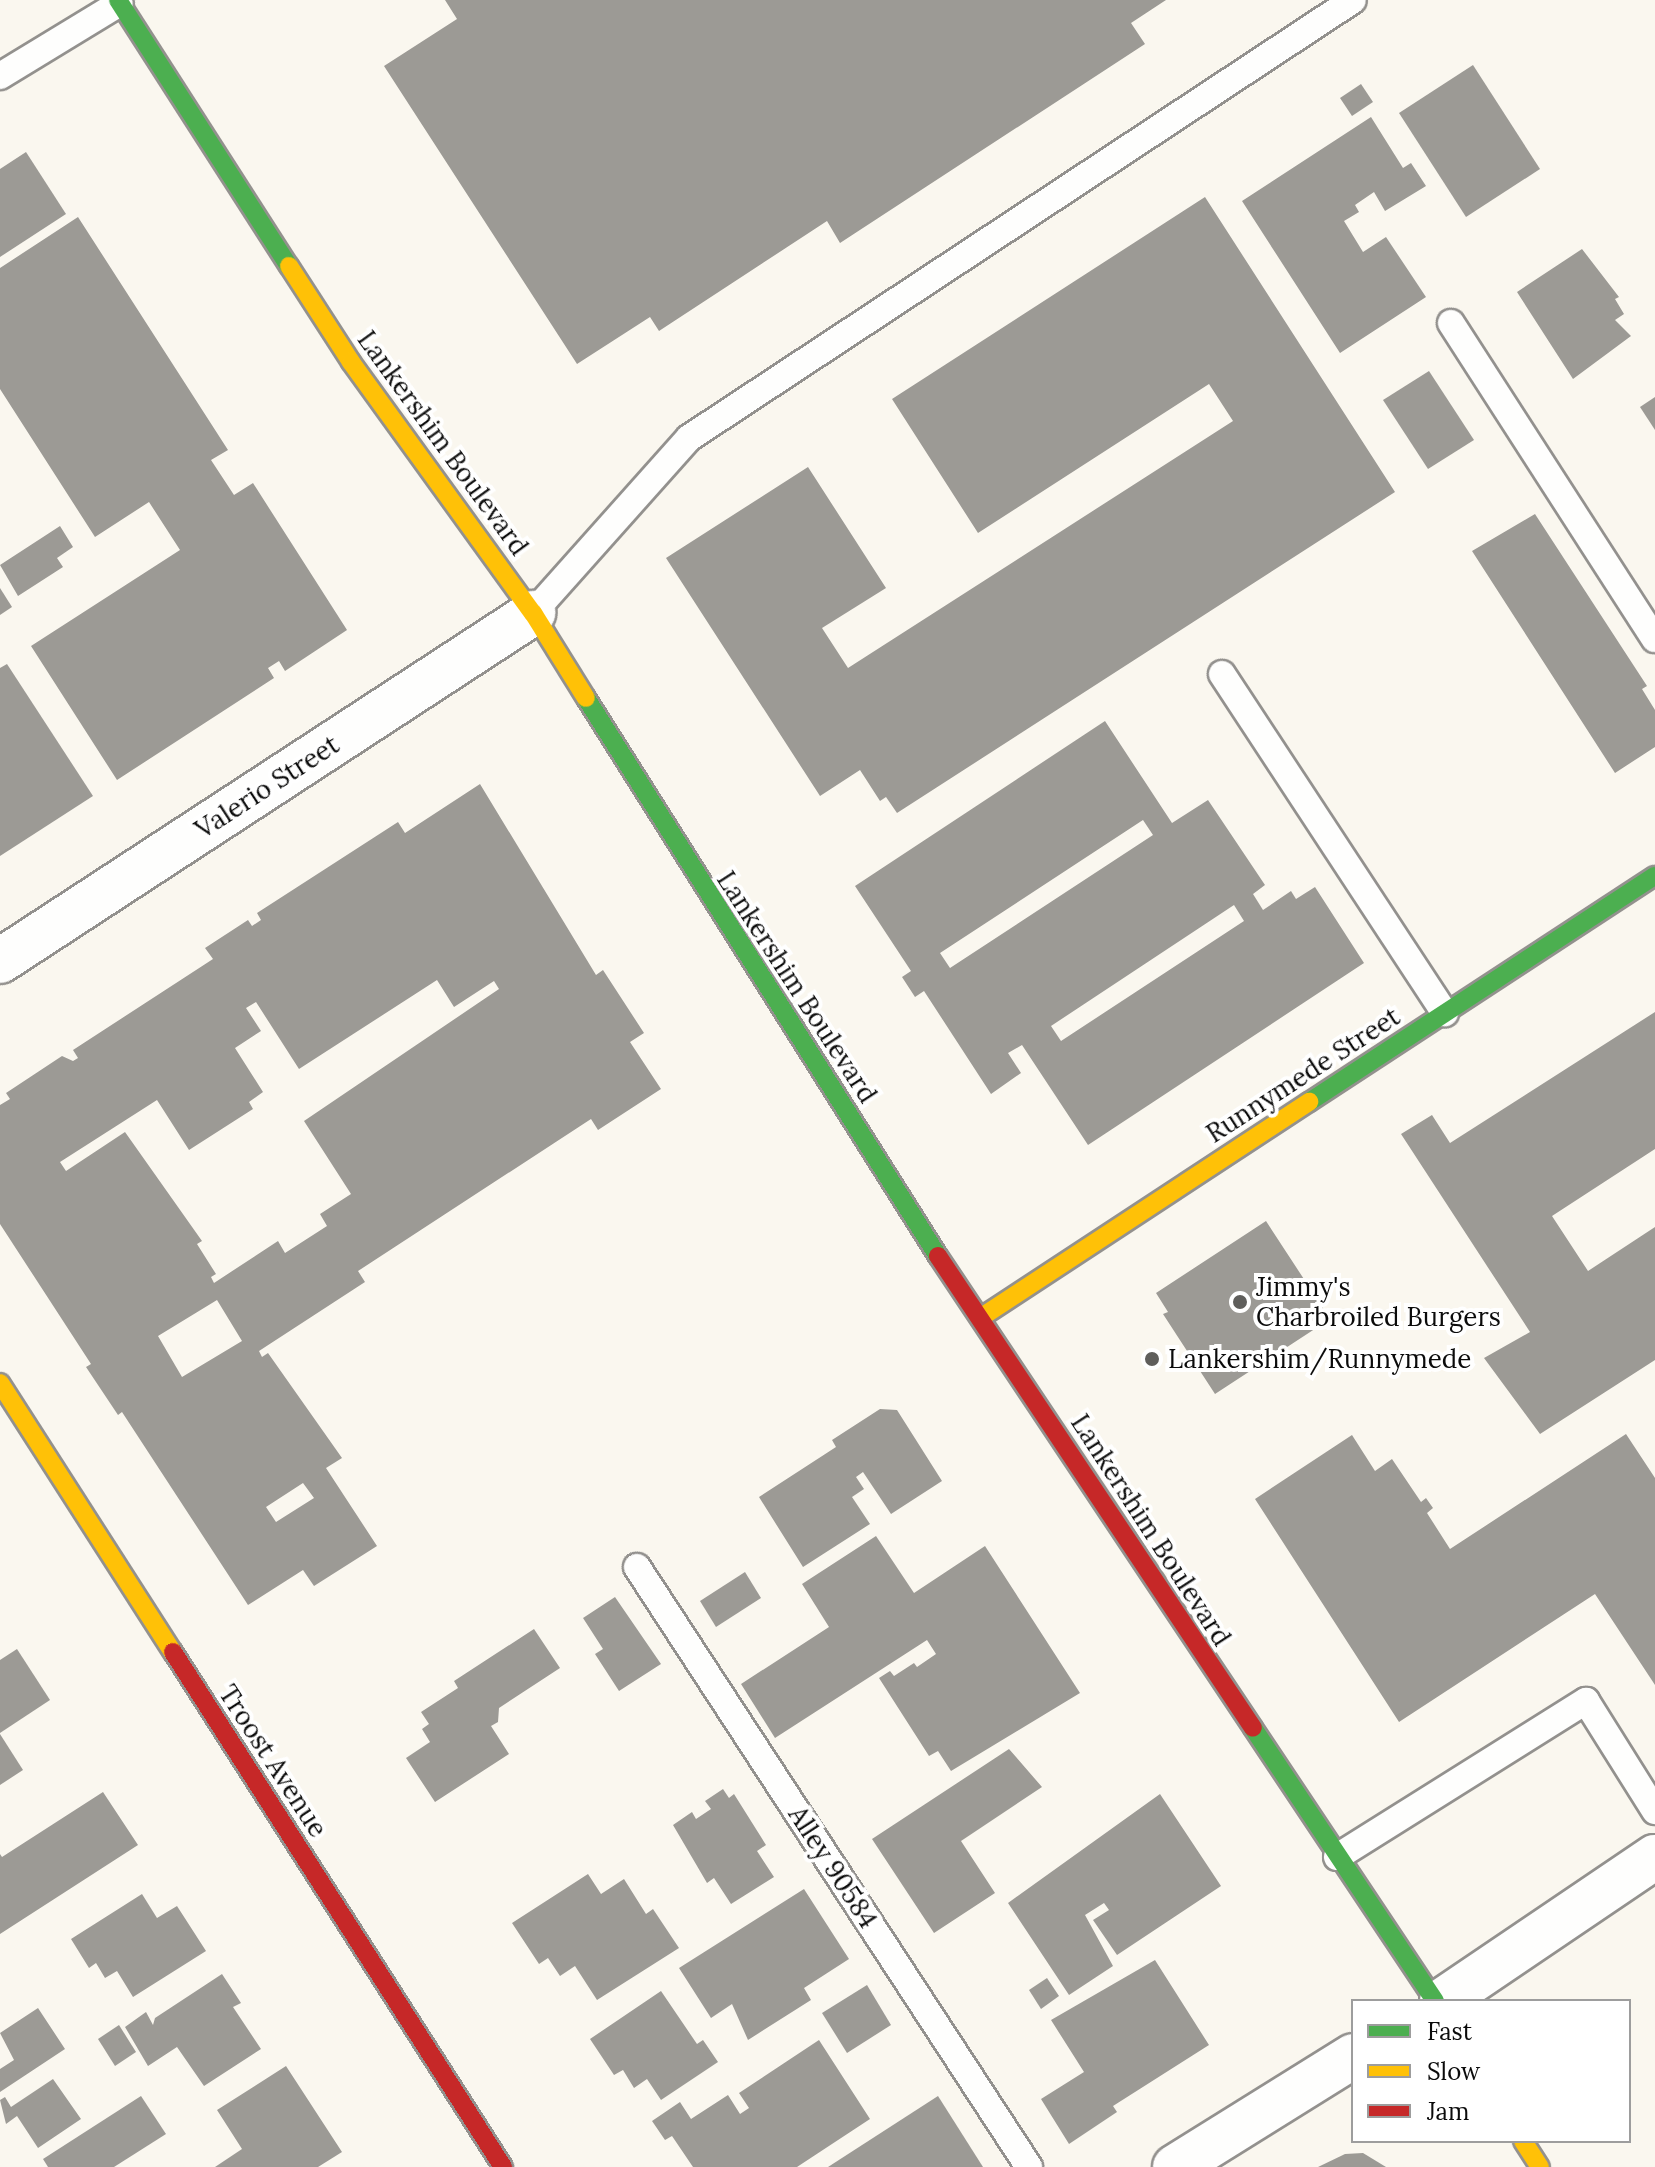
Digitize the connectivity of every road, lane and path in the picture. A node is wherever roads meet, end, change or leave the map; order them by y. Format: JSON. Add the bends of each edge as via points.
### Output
{"nodes":[{"id":1,"x":1353,"y":0,"type":"edge"},
{"id":2,"x":119,"y":2,"type":"edge"},
{"id":3,"x":0,"y":76,"type":"edge"},
{"id":4,"x":1451,"y":323,"type":"dead end"},
{"id":5,"x":533,"y":613,"type":"junction"},
{"id":6,"x":1655,"y":639,"type":"edge"},
{"id":7,"x":1222,"y":674,"type":"dead end"},
{"id":8,"x":1655,"y":876,"type":"edge"},
{"id":9,"x":0,"y":961,"type":"edge"},
{"id":10,"x":1445,"y":1013,"type":"junction"},
{"id":11,"x":980,"y":1318,"type":"junction"},
{"id":12,"x":0,"y":1383,"type":"edge"},
{"id":13,"x":637,"y":1567,"type":"dead end"},
{"id":14,"x":1655,"y":1811,"type":"edge"},
{"id":15,"x":1337,"y":1857,"type":"junction"},
{"id":16,"x":1655,"y":1857,"type":"edge"},
{"id":17,"x":1434,"y":1999,"type":"edge"},
{"id":18,"x":1445,"y":1999,"type":"edge"},
{"id":19,"x":1351,"y":2057,"type":"edge"},
{"id":20,"x":1524,"y":2143,"type":"edge"},
{"id":21,"x":503,"y":2167,"type":"edge"},
{"id":22,"x":1029,"y":2167,"type":"edge"},
{"id":23,"x":1175,"y":2167,"type":"edge"},
{"id":24,"x":1540,"y":2167,"type":"edge"}],
"edges":[{"from":1,"to":5,"type":"lane","via":[[689,438]]},
{"from":2,"to":3,"type":"lane"},
{"from":2,"to":5,"type":"main road","name":"Lankershim Boulevard","via":[[351,362]]},
{"from":4,"to":6,"type":"lane"},
{"from":5,"to":9,"type":"street","name":"Valerio Street"},
{"from":5,"to":11,"type":"main road","name":"Lankershim Boulevard","via":[[739,946]]},
{"from":7,"to":10,"type":"lane"},
{"from":8,"to":10,"type":"main road","name":"Runnymede Street"},
{"from":10,"to":11,"type":"main road","name":"Runnymede Street"},
{"from":11,"to":15,"type":"main road","name":"Lankershim Boulevard"},
{"from":12,"to":21,"type":"main road","name":"Troost Avenue"},
{"from":13,"to":22,"type":"lane","name":"Alley 90584"},
{"from":14,"to":15,"type":"lane","via":[[1586,1701]]},
{"from":15,"to":17,"type":"main road","name":"Lankershim Boulevard"},
{"from":16,"to":18,"type":"street"},
{"from":19,"to":23,"type":"street"},
{"from":20,"to":24,"type":"main road"}]}
